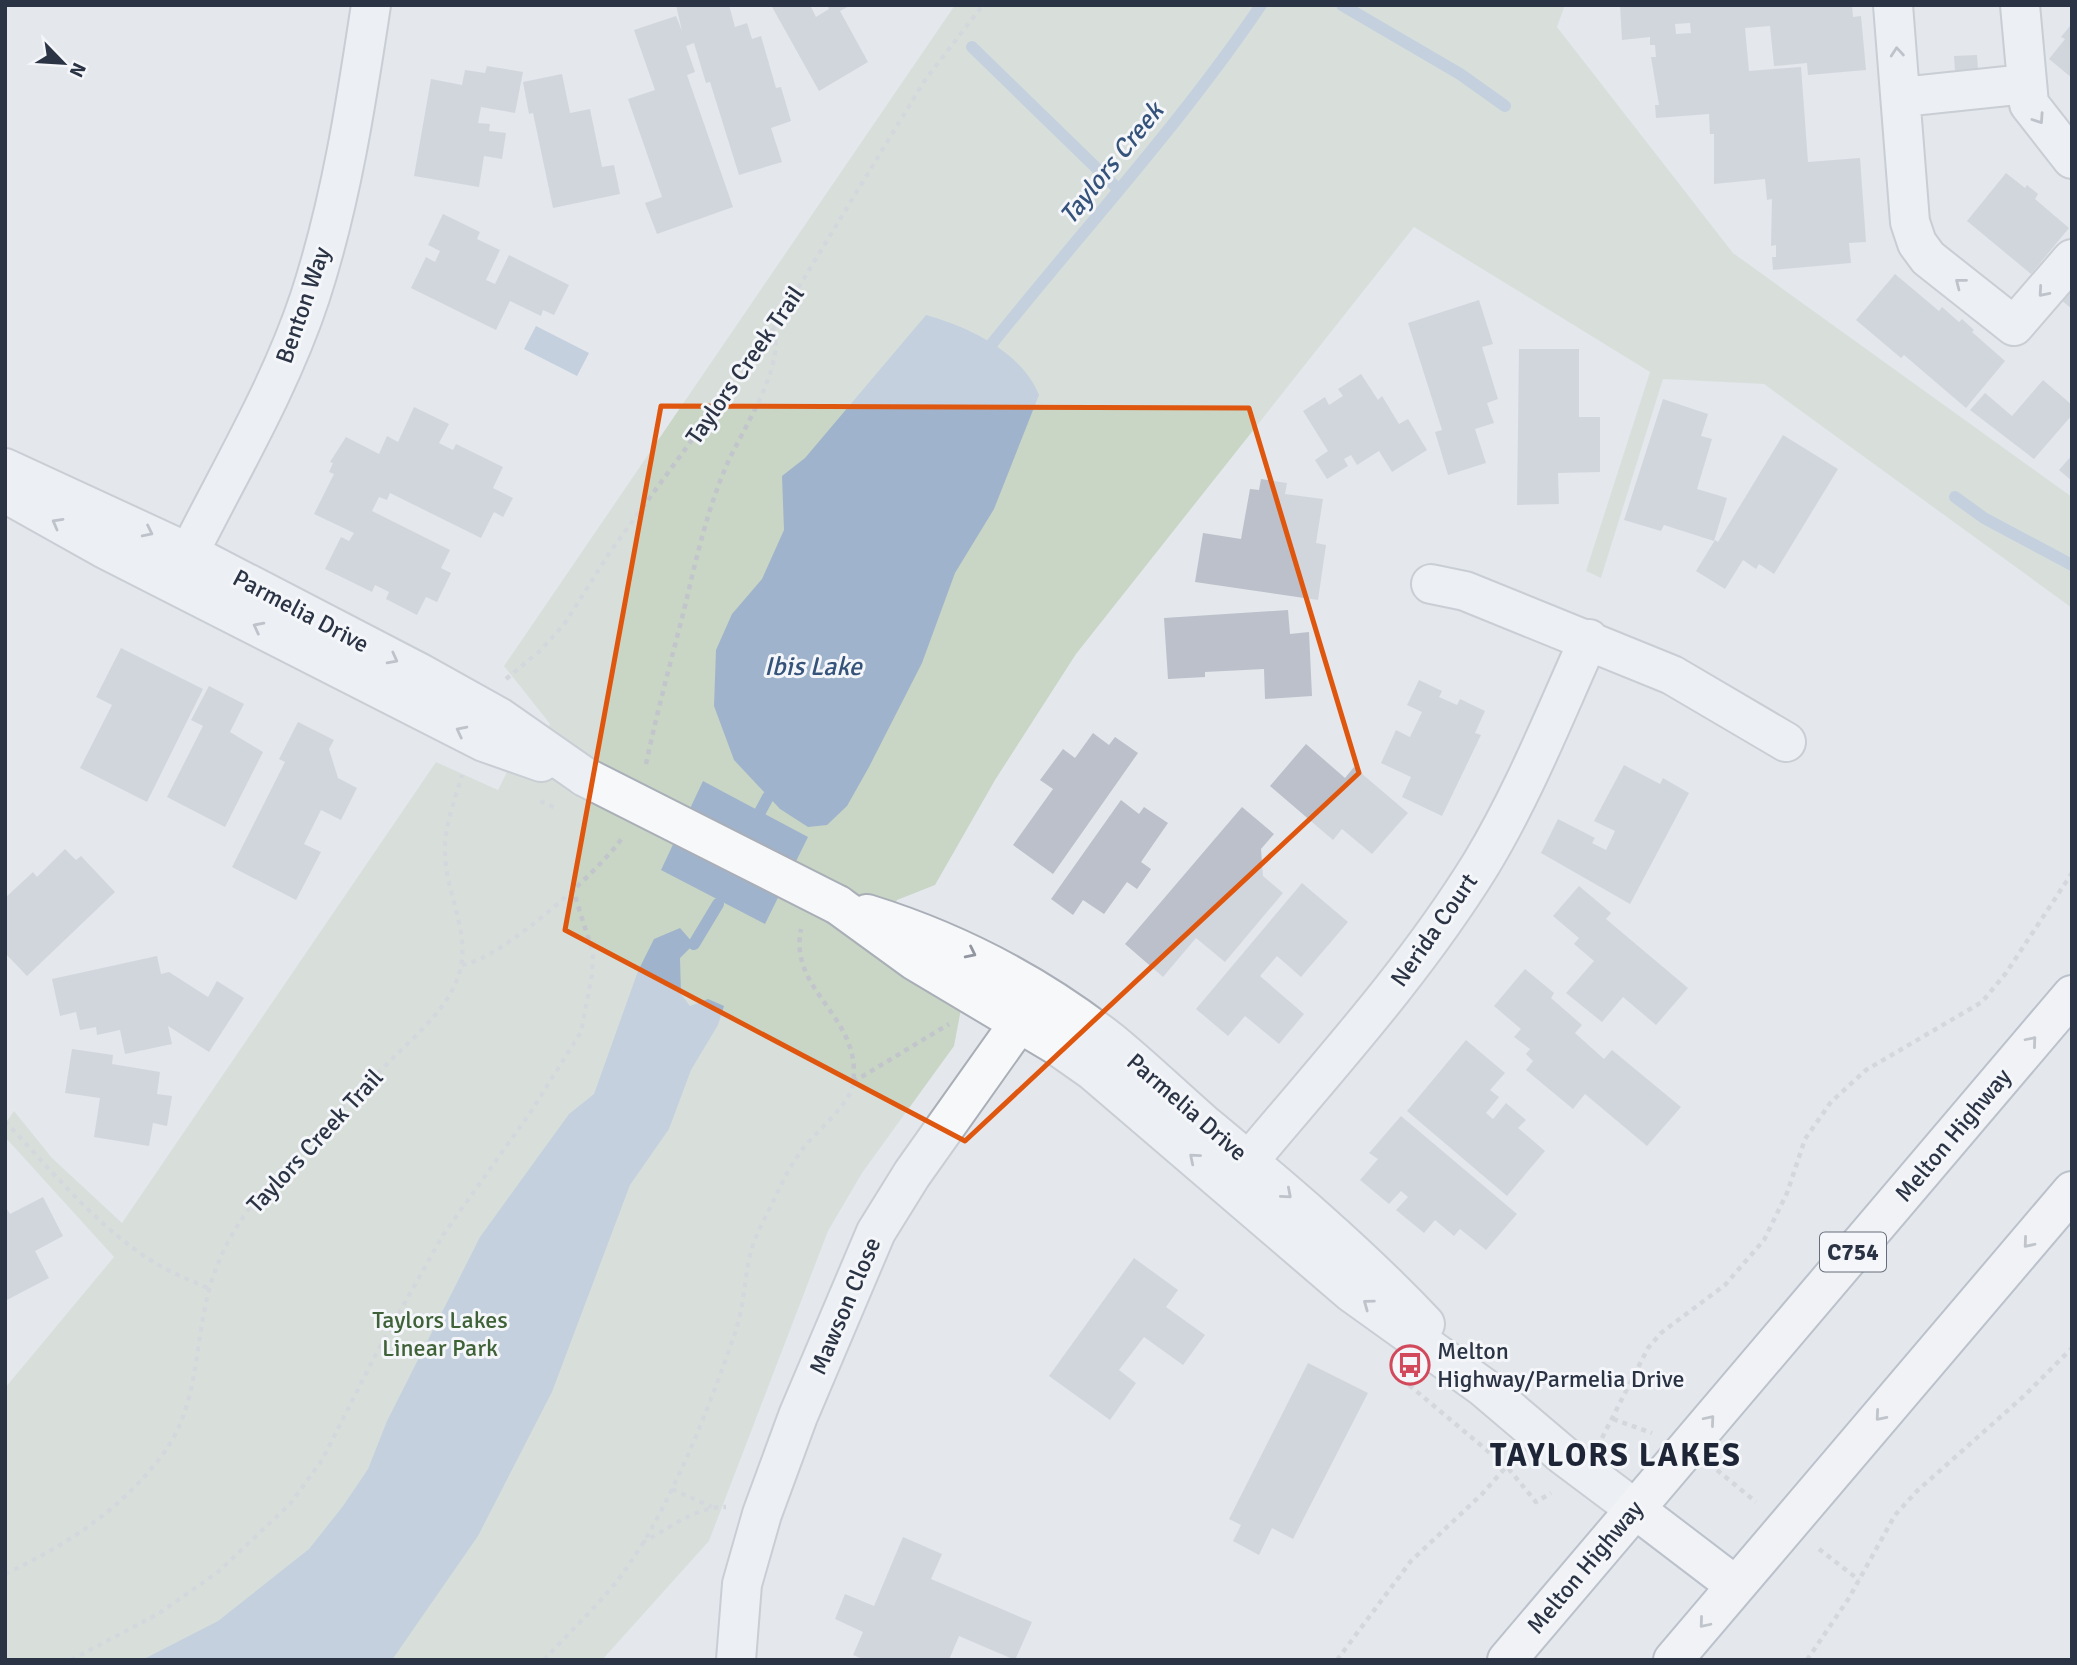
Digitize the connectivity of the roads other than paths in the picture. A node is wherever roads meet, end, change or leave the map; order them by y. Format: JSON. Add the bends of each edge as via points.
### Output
{"nodes":[{"id":1,"x":372,"y":5,"type":"edge"},
{"id":2,"x":1893,"y":5,"type":"edge"},
{"id":3,"x":2020,"y":5,"type":"edge"},
{"id":4,"x":2026,"y":84,"type":"junction"},
{"id":5,"x":1902,"y":97,"type":"junction"},
{"id":6,"x":2072,"y":159,"type":"edge"},
{"id":7,"x":2072,"y":259,"type":"edge"},
{"id":8,"x":5,"y":468,"type":"edge"},
{"id":9,"x":5,"y":493,"type":"edge"},
{"id":10,"x":181,"y":568,"type":"junction"},
{"id":11,"x":1431,"y":584,"type":"dead end"},
{"id":12,"x":1589,"y":639,"type":"junction"},
{"id":13,"x":1786,"y":742,"type":"dead end"},
{"id":14,"x":528,"y":748,"type":"junction"},
{"id":15,"x":903,"y":938,"type":"junction"},
{"id":16,"x":1041,"y":992,"type":"junction"},
{"id":17,"x":2072,"y":995,"type":"edge"},
{"id":18,"x":1020,"y":1023,"type":"junction"},
{"id":19,"x":1238,"y":1173,"type":"junction"},
{"id":20,"x":2072,"y":1191,"type":"edge"},
{"id":21,"x":1634,"y":1509,"type":"junction"},
{"id":22,"x":1736,"y":1586,"type":"junction"},
{"id":23,"x":736,"y":1660,"type":"edge"},
{"id":24,"x":1507,"y":1660,"type":"edge"},
{"id":25,"x":1673,"y":1660,"type":"edge"}],
"edges":[{"from":1,"to":10,"type":"street","name":"Benton Way","via":[[349,144],[309,298],[282,367]]},
{"from":5,"to":2,"type":"street","one_way":true},
{"from":3,"to":4,"type":"street"},
{"from":4,"to":5,"type":"street"},
{"from":4,"to":6,"type":"street","one_way":true,"via":[[2029,104]]},
{"from":7,"to":5,"type":"street","one_way":true,"via":[[2014,326],[1928,258],[1910,222]]},
{"from":8,"to":10,"type":"street","name":"Parmelia Drive","one_way":true},
{"from":10,"to":9,"type":"street","name":"Parmelia Drive","one_way":true},
{"from":10,"to":14,"type":"street","name":"Parmelia Drive","one_way":true,"via":[[485,709]]},
{"from":14,"to":10,"type":"street","name":"Parmelia Drive","one_way":true,"via":[[484,742]]},
{"from":11,"to":12,"type":"street","via":[[1465,591]]},
{"from":12,"to":13,"type":"street","via":[[1672,674]]},
{"from":12,"to":19,"type":"street","name":"Nerida Court","via":[[1521,787],[1482,862],[1444,920],[1369,1020]]},
{"from":14,"to":15,"type":"street","name":"Parmelia Drive","bridge":true},
{"from":15,"to":16,"type":"street","name":"Parmelia Drive","one_way":true,"via":[[972,953]]},
{"from":15,"to":18,"type":"street","name":"Parmelia Drive"},
{"from":16,"to":18,"type":"street","name":"Mawson Close"},
{"from":16,"to":19,"type":"street","name":"Parmelia Drive","via":[[1135,1062]]},
{"from":21,"to":17,"type":"highway","name":"Melton Highway","number":"C754","one_way":true},
{"from":19,"to":18,"type":"street","name":"Parmelia Drive","one_way":true},
{"from":18,"to":23,"type":"street","name":"Mawson Close","via":[[876,1232],[762,1514],[742,1584]]},
{"from":19,"to":21,"type":"street","name":"Parmelia Drive","via":[[1352,1293],[1483,1387]]},
{"from":20,"to":22,"type":"highway","one_way":true},
{"from":21,"to":22,"type":"highway","name":"Parmelia Drive"},
{"from":21,"to":24,"type":"highway","name":"Melton Highway","number":"C754"},
{"from":22,"to":25,"type":"highway","one_way":true}]}
